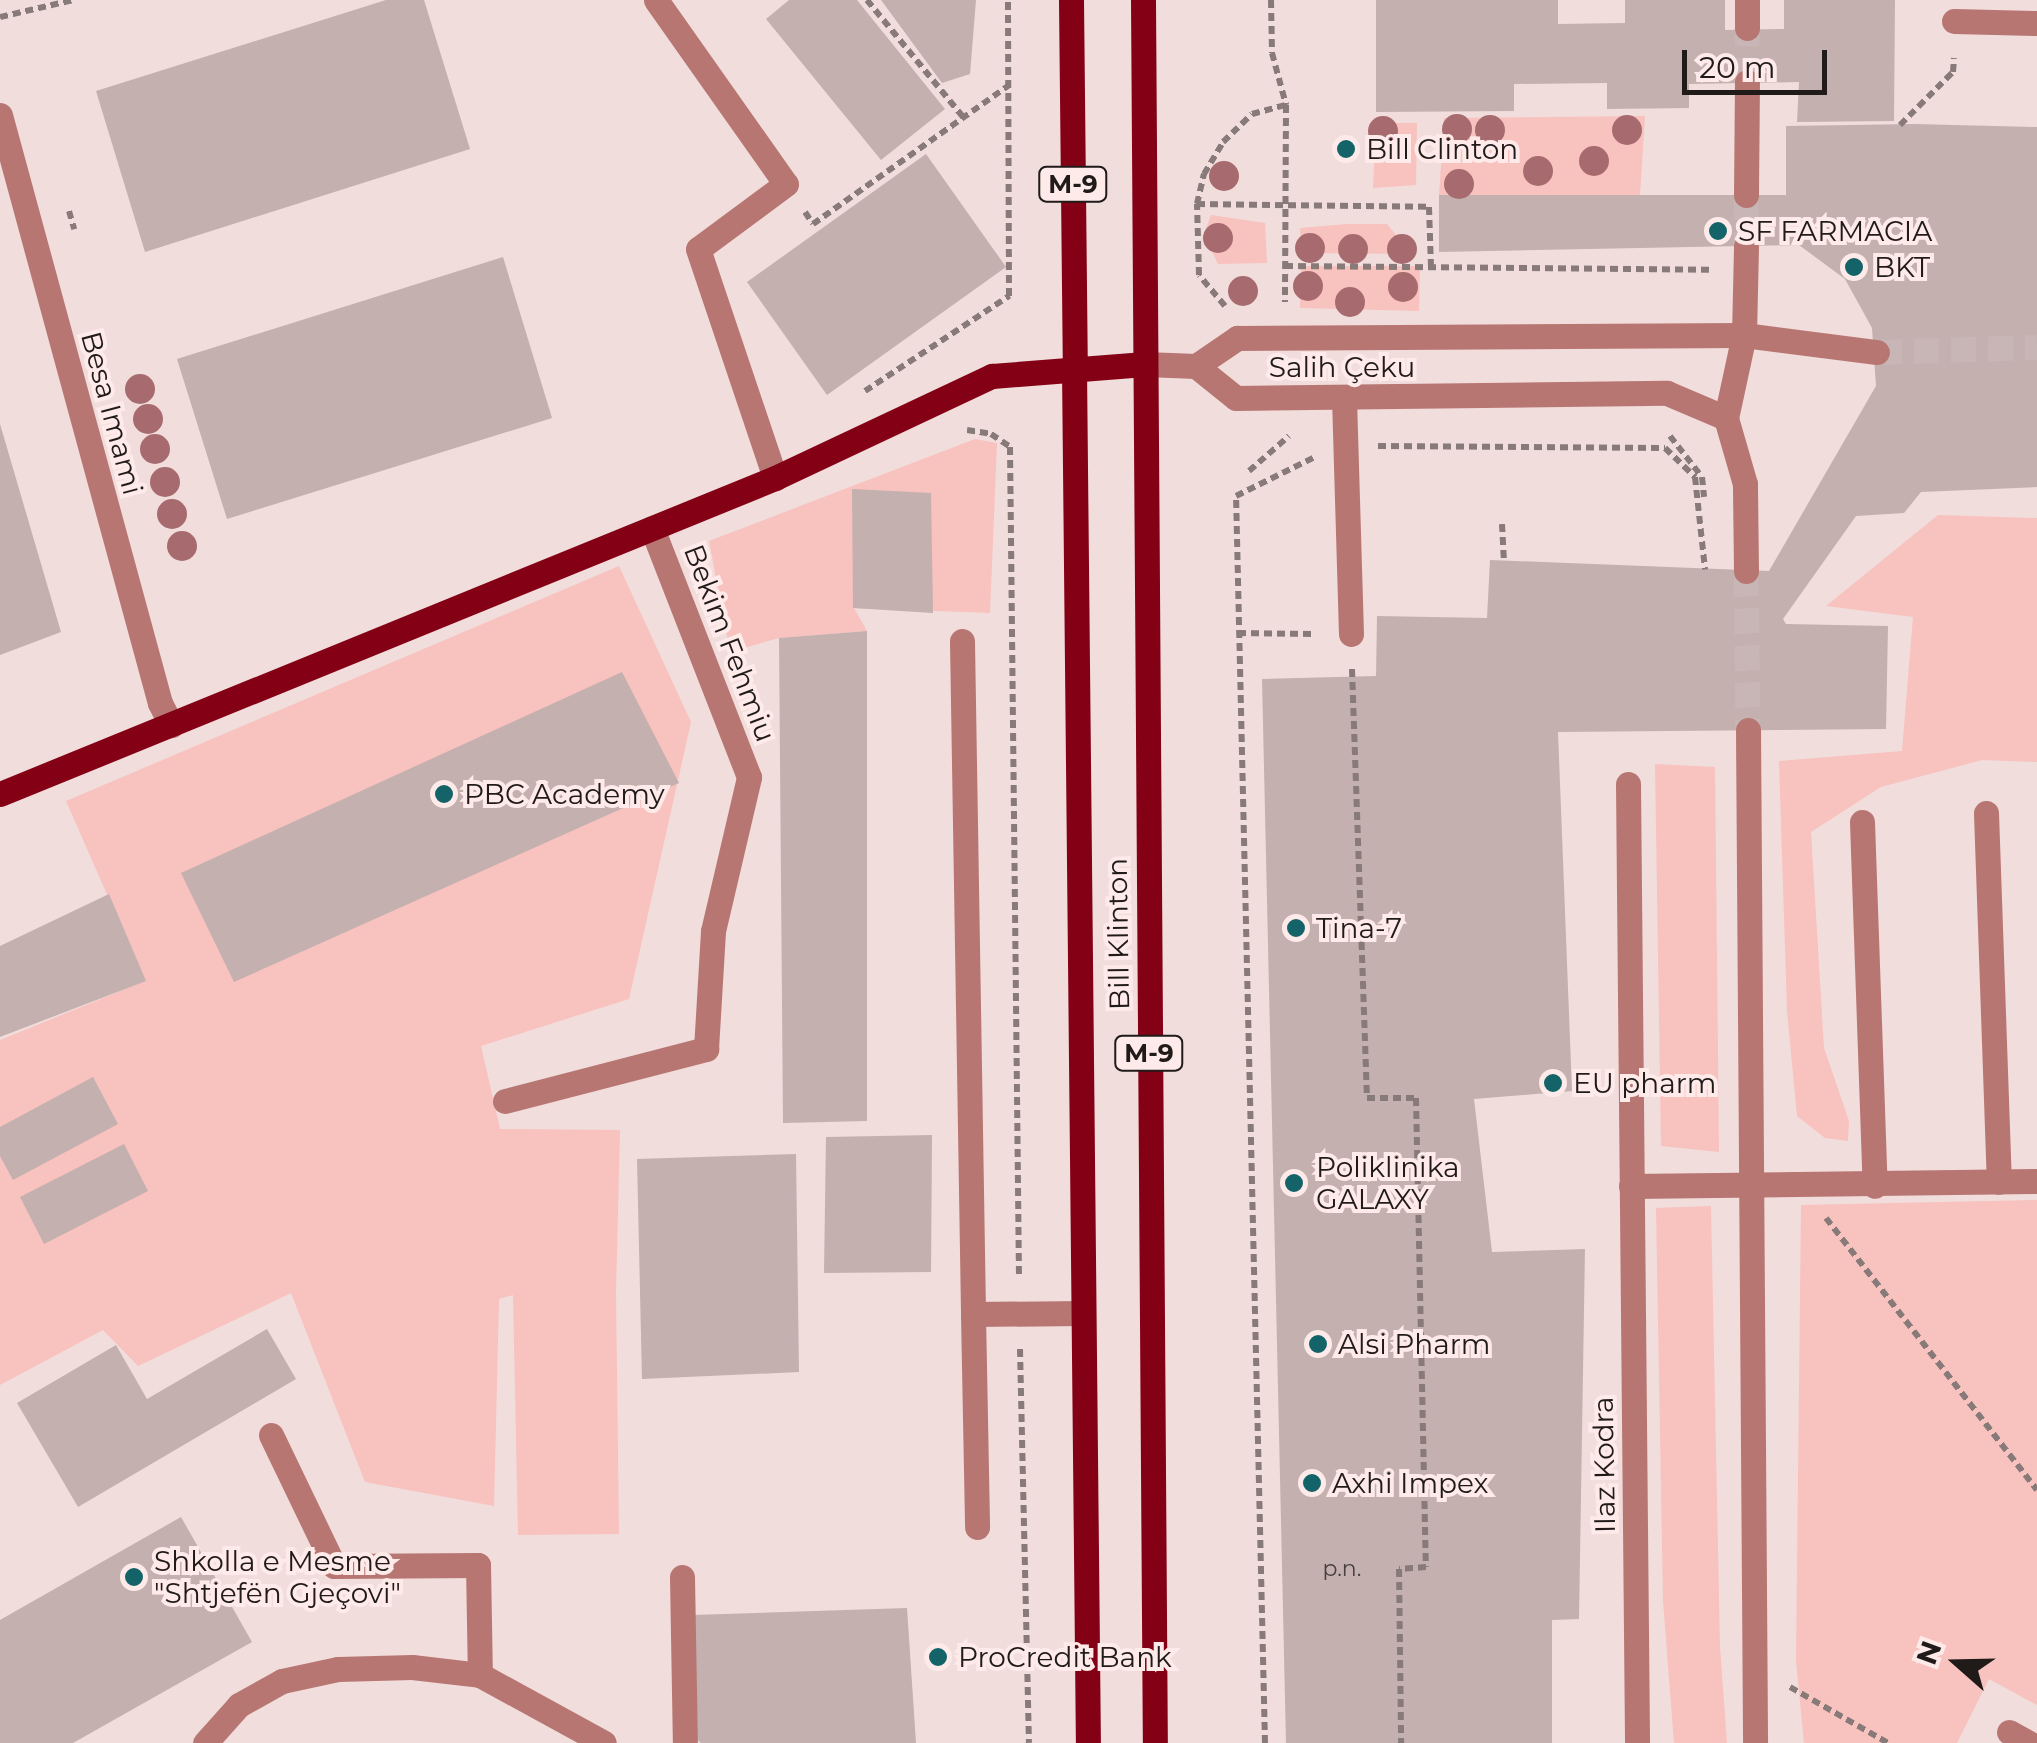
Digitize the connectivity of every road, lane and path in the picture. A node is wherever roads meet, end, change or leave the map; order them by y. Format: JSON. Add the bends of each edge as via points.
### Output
{"nodes":[{"id":1,"x":73,"y":0,"type":"edge"},
{"id":2,"x":656,"y":0,"type":"edge"},
{"id":3,"x":867,"y":0,"type":"edge"},
{"id":4,"x":1008,"y":0,"type":"edge"},
{"id":5,"x":1071,"y":0,"type":"edge"},
{"id":6,"x":1144,"y":0,"type":"edge"},
{"id":7,"x":1271,"y":0,"type":"edge"},
{"id":8,"x":1747,"y":0,"type":"edge"},
{"id":9,"x":0,"y":17,"type":"edge"},
{"id":10,"x":1954,"y":21,"type":"dead end"},
{"id":11,"x":2037,"y":23,"type":"edge"},
{"id":12,"x":1747,"y":28,"type":"tunnel mouth"},
{"id":13,"x":1954,"y":72,"type":"dead end"},
{"id":14,"x":1747,"y":82,"type":"tunnel mouth"},
{"id":15,"x":1009,"y":86,"type":"junction"},
{"id":16,"x":1286,"y":105,"type":"junction"},
{"id":17,"x":0,"y":115,"type":"edge"},
{"id":18,"x":964,"y":118,"type":"junction"},
{"id":19,"x":1900,"y":125,"type":"dead end"},
{"id":20,"x":786,"y":184,"type":"junction"},
{"id":21,"x":1746,"y":195,"type":"tunnel mouth"},
{"id":22,"x":1197,"y":204,"type":"junction"},
{"id":23,"x":1287,"y":204,"type":"junction"},
{"id":24,"x":1746,"y":258,"type":"joint"},
{"id":25,"x":1430,"y":267,"type":"junction"},
{"id":26,"x":1010,"y":296,"type":"dead end"},
{"id":27,"x":1236,"y":315,"type":"dead end"},
{"id":28,"x":1744,"y":335,"type":"junction"},
{"id":29,"x":1877,"y":352,"type":"tunnel mouth"},
{"id":30,"x":1145,"y":364,"type":"junction"},
{"id":31,"x":1196,"y":366,"type":"junction"},
{"id":32,"x":1075,"y":368,"type":"junction"},
{"id":33,"x":1344,"y":398,"type":"junction"},
{"id":34,"x":1726,"y":418,"type":"junction"},
{"id":35,"x":1666,"y":433,"type":"dead end"},
{"id":36,"x":991,"y":434,"type":"dead end"},
{"id":37,"x":1345,"y":436,"type":"junction"},
{"id":38,"x":1249,"y":471,"type":"dead end"},
{"id":39,"x":775,"y":478,"type":"junction"},
{"id":40,"x":1502,"y":524,"type":"dead end"},
{"id":41,"x":652,"y":528,"type":"junction"},
{"id":42,"x":1504,"y":561,"type":"dead end"},
{"id":43,"x":1746,"y":571,"type":"tunnel mouth"},
{"id":44,"x":1238,"y":633,"type":"junction"},
{"id":45,"x":1352,"y":634,"type":"joint"},
{"id":46,"x":962,"y":641,"type":"dead end"},
{"id":47,"x":1352,"y":676,"type":"dead end"},
{"id":48,"x":171,"y":724,"type":"junction"},
{"id":49,"x":1748,"y":730,"type":"tunnel mouth"},
{"id":50,"x":1628,"y":784,"type":"dead end"},
{"id":51,"x":0,"y":794,"type":"edge"},
{"id":52,"x":1986,"y":813,"type":"dead end"},
{"id":53,"x":1862,"y":822,"type":"dead end"},
{"id":54,"x":505,"y":1100,"type":"dead end"},
{"id":55,"x":2037,"y":1181,"type":"edge"},
{"id":56,"x":1999,"y":1182,"type":"junction"},
{"id":57,"x":1631,"y":1186,"type":"junction"},
{"id":58,"x":1778,"y":1186,"type":"junction"},
{"id":59,"x":1875,"y":1186,"type":"junction"},
{"id":60,"x":1751,"y":1187,"type":"junction"},
{"id":61,"x":974,"y":1314,"type":"junction"},
{"id":62,"x":1083,"y":1314,"type":"junction"},
{"id":63,"x":1019,"y":1315,"type":"junction"},
{"id":64,"x":271,"y":1434,"type":"dead end"},
{"id":65,"x":2037,"y":1490,"type":"edge"},
{"id":66,"x":977,"y":1528,"type":"dead end"},
{"id":67,"x":682,"y":1577,"type":"dead end"},
{"id":68,"x":1755,"y":1666,"type":"junction"},
{"id":69,"x":480,"y":1675,"type":"junction"},
{"id":70,"x":205,"y":1743,"type":"edge"},
{"id":71,"x":604,"y":1743,"type":"edge"},
{"id":72,"x":684,"y":1743,"type":"edge"},
{"id":73,"x":1029,"y":1743,"type":"edge"},
{"id":74,"x":1088,"y":1743,"type":"edge"},
{"id":75,"x":1155,"y":1743,"type":"edge"},
{"id":76,"x":1265,"y":1743,"type":"edge"},
{"id":77,"x":1401,"y":1743,"type":"edge"},
{"id":78,"x":1638,"y":1743,"type":"edge"},
{"id":79,"x":1755,"y":1743,"type":"edge"},
{"id":80,"x":1888,"y":1743,"type":"edge"}],
"edges":[{"from":1,"to":9,"type":"path"},
{"from":2,"to":20,"type":"street"},
{"from":3,"to":18,"type":"path"},
{"from":4,"to":15,"type":"path"},
{"from":5,"to":32,"type":"main road","number":"M-9"},
{"from":6,"to":30,"type":"main road","number":"M-9"},
{"from":7,"to":16,"type":"path","via":[[1272,53]]},
{"from":8,"to":12,"type":"street"},
{"from":10,"to":11,"type":"street"},
{"from":13,"to":19,"type":"path"},
{"from":14,"to":21,"type":"street"},
{"from":15,"to":18,"type":"path"},
{"from":15,"to":26,"type":"path"},
{"from":16,"to":22,"type":"path","via":[[1252,114],[1223,142],[1204,174]]},
{"from":16,"to":23,"type":"path"},
{"from":17,"to":48,"type":"street","name":"Besa Imami"},
{"from":18,"to":20,"type":"path","via":[[813,224]]},
{"from":20,"to":39,"type":"street","via":[[698,248]]},
{"from":22,"to":23,"type":"path"},
{"from":22,"to":27,"type":"path","via":[[1199,275]]},
{"from":23,"to":25,"type":"path","via":[[1286,266]]},
{"from":23,"to":25,"type":"path","via":[[1434,207]]},
{"from":24,"to":25,"type":"path"},
{"from":24,"to":28,"type":"street"},
{"from":28,"to":29,"type":"street","name":"Salih Çeku"},
{"from":28,"to":31,"type":"street","name":"Salih Çeku","via":[[1237,338]]},
{"from":28,"to":34,"type":"street"},
{"from":30,"to":31,"type":"street"},
{"from":30,"to":32,"type":"main road","name":"Bekim Fehmiu"},
{"from":30,"to":75,"type":"main road","name":"Bill Klinton","number":"M-9"},
{"from":31,"to":33,"type":"street","name":"Salih Çeku","via":[[1236,398]]},
{"from":32,"to":39,"type":"main road","name":"Bekim Fehmiu","via":[[992,376]]},
{"from":32,"to":62,"type":"main road","name":"Bill Klinton","number":"M-9"},
{"from":33,"to":34,"type":"street","name":"Salih Çeku","via":[[1667,392]]},
{"from":33,"to":37,"type":"street"},
{"from":34,"to":43,"type":"street","via":[[1745,484]]},
{"from":35,"to":37,"type":"path","via":[[1702,478],[1709,569],[1695,477],[1665,448]]},
{"from":36,"to":63,"type":"path","via":[[1010,447]]},
{"from":37,"to":38,"type":"path","via":[[1288,436]]},
{"from":37,"to":44,"type":"path","via":[[1236,496]]},
{"from":37,"to":45,"type":"street"},
{"from":39,"to":41,"type":"main road","name":"Bekim Fehmiu"},
{"from":40,"to":42,"type":"path"},
{"from":41,"to":48,"type":"main road","name":"Bekim Fehmiu"},
{"from":41,"to":54,"type":"street","name":"Bekim Fehmiu","via":[[750,777],[713,931],[706,1049]]},
{"from":44,"to":45,"type":"path"},
{"from":44,"to":76,"type":"path"},
{"from":46,"to":61,"type":"street"},
{"from":47,"to":77,"type":"path","via":[[1367,1098],[1416,1098],[1426,1567],[1399,1569]]},
{"from":48,"to":51,"type":"main road","name":"Bekim Fehmiu"},
{"from":49,"to":60,"type":"street"},
{"from":50,"to":57,"type":"street","name":"Ilaz Kodra"},
{"from":52,"to":56,"type":"street"},
{"from":53,"to":59,"type":"street"},
{"from":55,"to":56,"type":"street"},
{"from":56,"to":59,"type":"street"},
{"from":57,"to":60,"type":"street"},
{"from":57,"to":78,"type":"street","name":"Ilaz Kodra"},
{"from":58,"to":59,"type":"street"},
{"from":58,"to":60,"type":"street"},
{"from":58,"to":65,"type":"path","via":[[1817,1206]]},
{"from":60,"to":68,"type":"street"},
{"from":61,"to":63,"type":"street"},
{"from":61,"to":66,"type":"street"},
{"from":62,"to":63,"type":"street"},
{"from":62,"to":74,"type":"main road","name":"Bill Klinton","number":"M-9"},
{"from":63,"to":73,"type":"path"},
{"from":64,"to":69,"type":"street","via":[[334,1566],[478,1565]]},
{"from":67,"to":72,"type":"street"},
{"from":68,"to":79,"type":"street"},
{"from":68,"to":80,"type":"path"},
{"from":69,"to":70,"type":"street","via":[[412,1667],[338,1669],[282,1681],[239,1705]]},
{"from":69,"to":71,"type":"street"}]}
